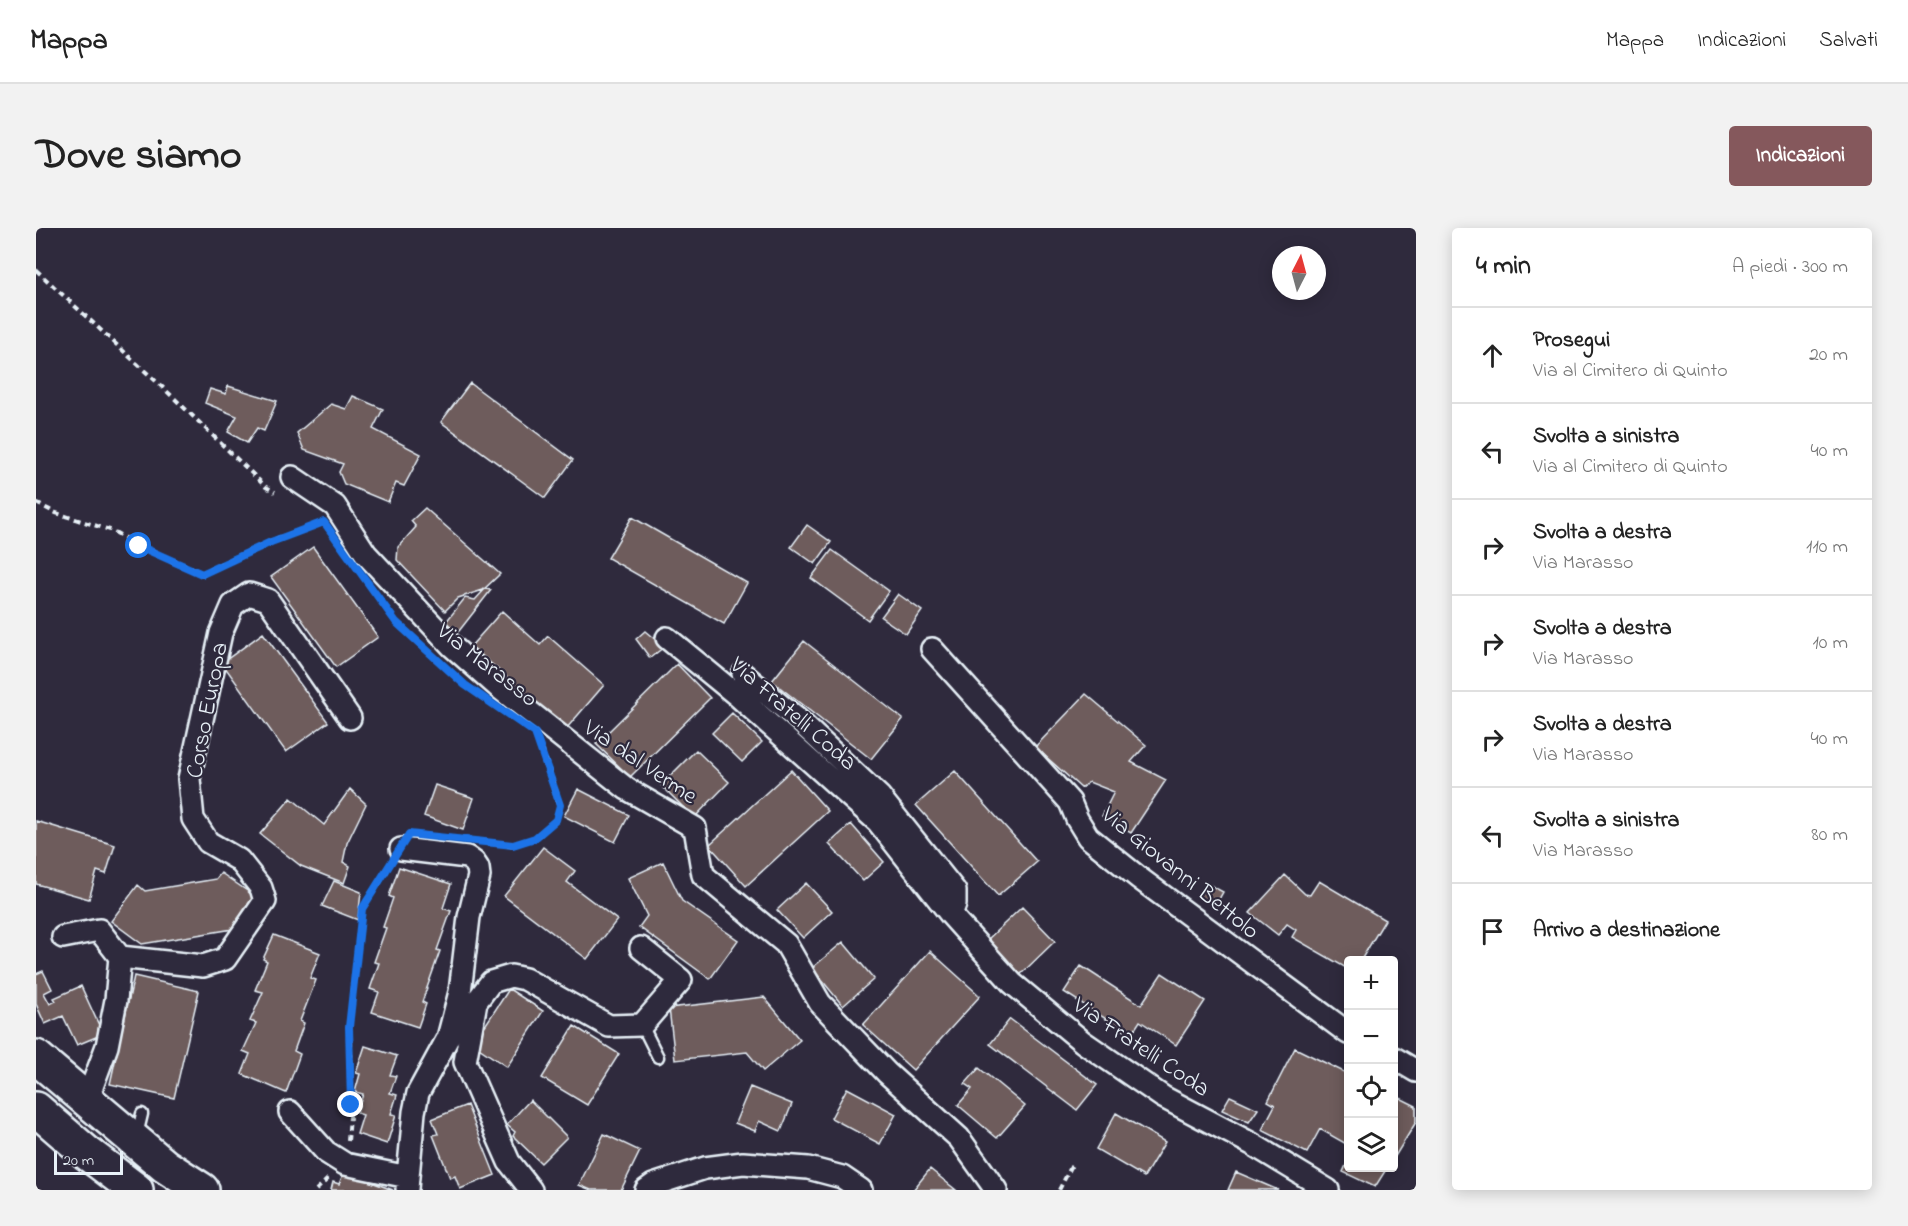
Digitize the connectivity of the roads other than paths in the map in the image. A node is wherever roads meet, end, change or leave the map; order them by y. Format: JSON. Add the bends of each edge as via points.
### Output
{"nodes":[{"id":1,"x":288,"y":487,"type":"road end"},
{"id":2,"x":667,"y":638,"type":"dead end"},
{"id":3,"x":932,"y":649,"type":"dead end"},
{"id":4,"x":743,"y":674,"type":"dead end"},
{"id":5,"x":350,"y":718,"type":"dead end"},
{"id":6,"x":401,"y":849,"type":"road end"},
{"id":7,"x":951,"y":915,"type":"junction"},
{"id":8,"x":63,"y":937,"type":"dead end"},
{"id":9,"x":640,"y":948,"type":"dead end"},
{"id":10,"x":120,"y":957,"type":"junction"},
{"id":11,"x":642,"y":1025,"type":"junction"},
{"id":12,"x":1344,"y":1030,"type":"edge"},
{"id":13,"x":36,"y":1057,"type":"edge"},
{"id":14,"x":658,"y":1057,"type":"dead end"},
{"id":15,"x":1398,"y":1061,"type":"edge"},
{"id":16,"x":1416,"y":1071,"type":"edge"},
{"id":17,"x":87,"y":1100,"type":"junction"},
{"id":18,"x":36,"y":1109,"type":"edge"},
{"id":19,"x":290,"y":1112,"type":"dead end"},
{"id":20,"x":408,"y":1183,"type":"edge"},
{"id":21,"x":136,"y":1190,"type":"edge"},
{"id":22,"x":202,"y":1190,"type":"edge"},
{"id":23,"x":531,"y":1190,"type":"edge"},
{"id":24,"x":646,"y":1190,"type":"edge"},
{"id":25,"x":861,"y":1190,"type":"edge"},
{"id":26,"x":996,"y":1190,"type":"edge"},
{"id":27,"x":1328,"y":1190,"type":"edge"}],
"edges":[{"from":1,"to":26,"type":"street","name":"Via dal Verme","via":[[335,506],[366,555],[439,634],[479,670],[627,789],[695,828],[703,875],[786,944],[820,1004],[886,1073],[959,1138]]},
{"from":2,"to":7,"type":"street","name":"Via Fratelli Coda","via":[[878,822]]},
{"from":3,"to":12,"type":"street","name":"Via Giovanni Bettolo","via":[[1070,802],[1088,837]]},
{"from":4,"to":7,"type":"street","name":"Via Fratelli Coda","via":[[880,797],[955,891]]},
{"from":5,"to":10,"type":"street","name":"Corso Europa","via":[[268,600],[249,594],[233,605],[221,633],[189,779],[193,819],[208,842],[239,860],[261,888],[265,901],[225,959],[203,966]]},
{"from":6,"to":20,"type":"street","via":[[467,857],[478,868],[479,876],[469,917],[460,992],[448,1038],[418,1093]]},
{"from":7,"to":27,"type":"street","name":"Via Fratelli Coda","via":[[1012,983],[1083,1041],[1163,1098],[1252,1144]]},
{"from":8,"to":10,"type":"street","via":[[99,930]]},
{"from":9,"to":11,"type":"street","via":[[681,980]]},
{"from":10,"to":17,"type":"street","via":[[107,1046]]},
{"from":11,"to":14,"type":"lane"},
{"from":11,"to":23,"type":"street","via":[[609,1026],[525,979],[511,976],[491,982],[476,1002],[465,1062],[509,1162]]},
{"from":13,"to":17,"type":"main road"},
{"from":15,"to":16,"type":"street"},
{"from":17,"to":22,"type":"main road","via":[[139,1128],[165,1166]]},
{"from":18,"to":21,"type":"main road"},
{"from":19,"to":20,"type":"street","via":[[326,1152],[345,1164]]},
{"from":24,"to":25,"type":"street","via":[[705,1168],[742,1163],[808,1168],[842,1177]]}]}
